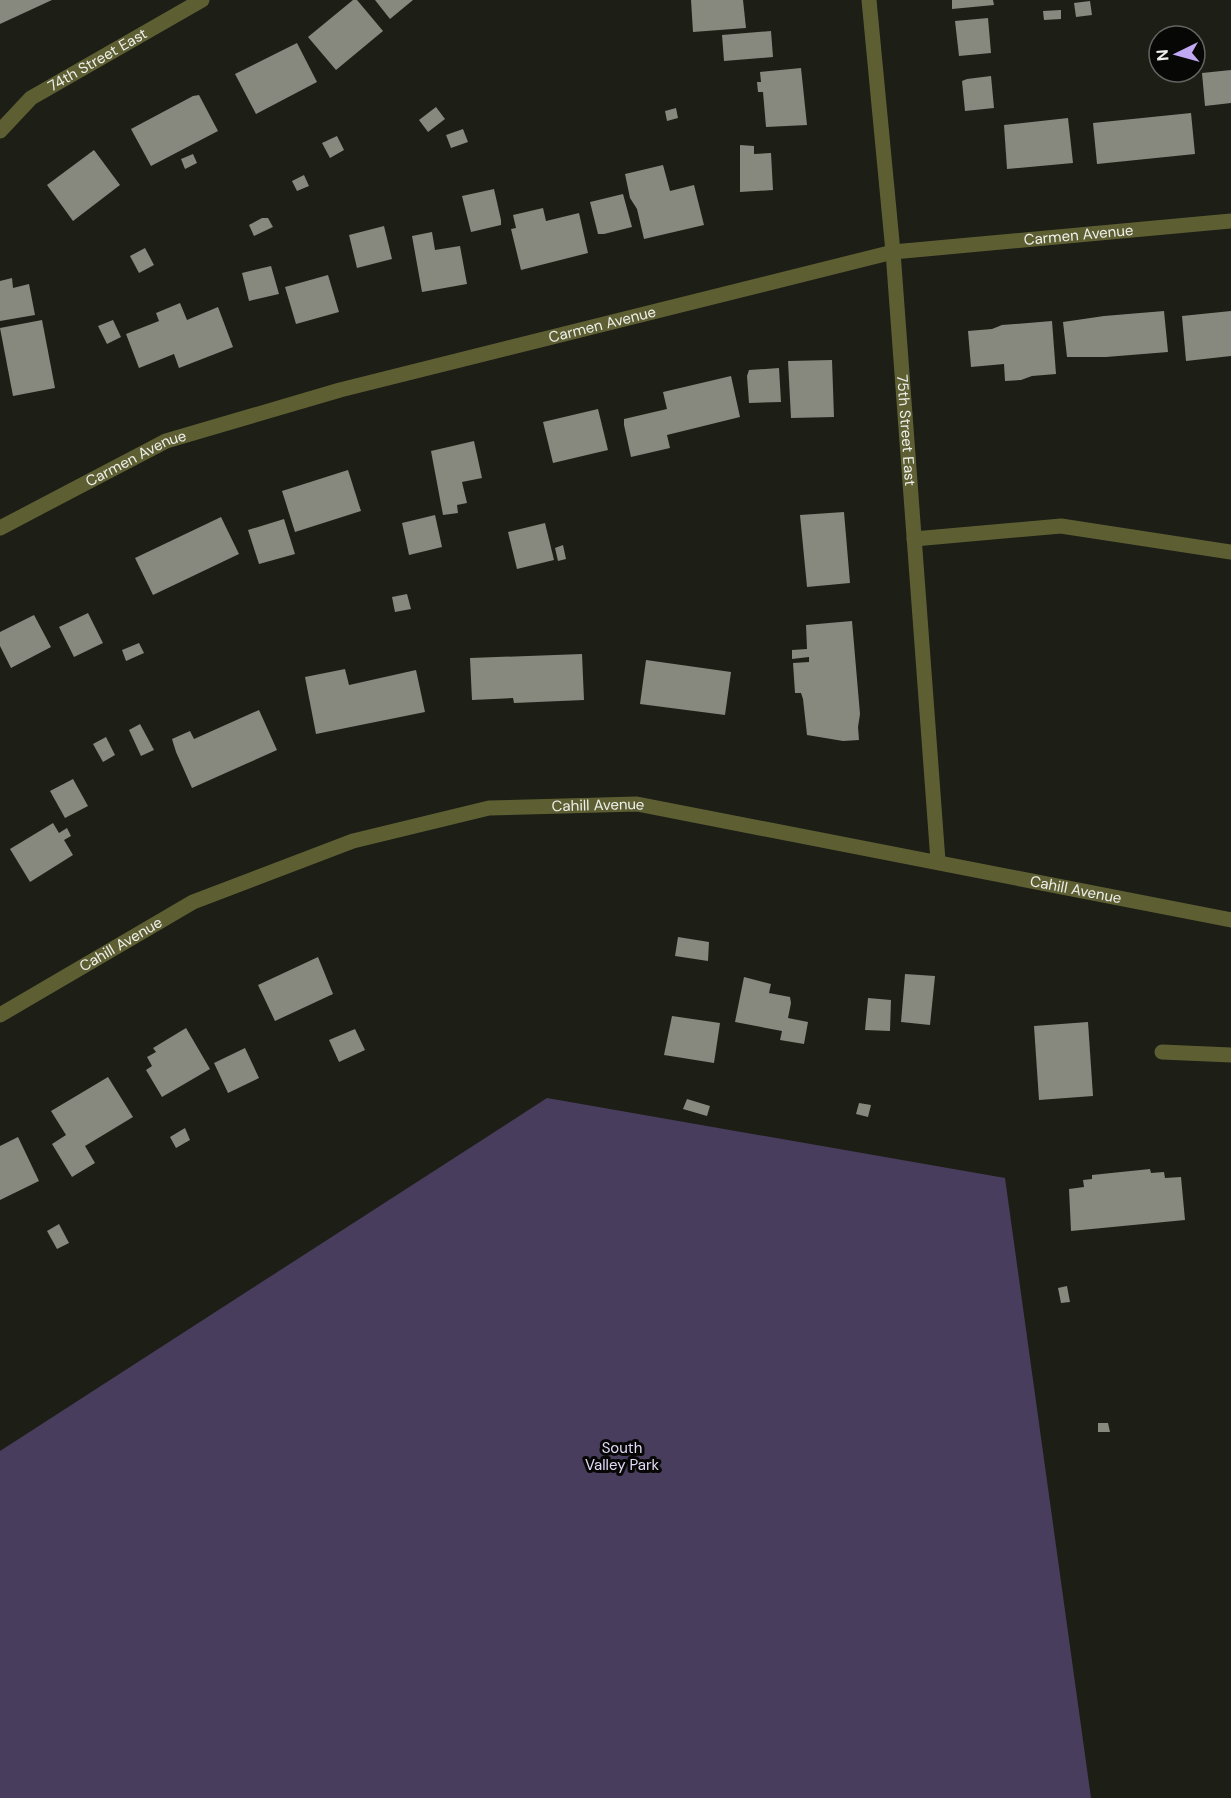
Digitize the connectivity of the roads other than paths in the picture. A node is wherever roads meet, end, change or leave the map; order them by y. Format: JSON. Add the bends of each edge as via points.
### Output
{"nodes":[{"id":1,"x":202,"y":0,"type":"edge"},
{"id":2,"x":869,"y":0,"type":"edge"},
{"id":3,"x":0,"y":131,"type":"edge"},
{"id":4,"x":1231,"y":221,"type":"edge"},
{"id":5,"x":893,"y":252,"type":"junction"},
{"id":6,"x":0,"y":528,"type":"edge"},
{"id":7,"x":914,"y":539,"type":"junction"},
{"id":8,"x":1231,"y":552,"type":"edge"},
{"id":9,"x":938,"y":861,"type":"junction"},
{"id":10,"x":1231,"y":920,"type":"edge"},
{"id":11,"x":0,"y":1015,"type":"edge"},
{"id":12,"x":1162,"y":1052,"type":"dead end"},
{"id":13,"x":1231,"y":1055,"type":"edge"}],
"edges":[{"from":1,"to":3,"type":"street","name":"74th Street East","via":[[31,98]]},
{"from":2,"to":5,"type":"street","name":"75th Street East"},
{"from":4,"to":5,"type":"street","name":"Carmen Avenue"},
{"from":5,"to":6,"type":"street","name":"Carmen Avenue","via":[[340,390],[166,441]]},
{"from":5,"to":7,"type":"street","name":"75th Street East"},
{"from":7,"to":8,"type":"street","via":[[1061,526]]},
{"from":7,"to":9,"type":"street","name":"75th Street East"},
{"from":9,"to":10,"type":"street","name":"Cahill Avenue"},
{"from":9,"to":11,"type":"street","name":"Cahill Avenue","via":[[638,804],[489,808],[353,841],[193,902]]},
{"from":12,"to":13,"type":"street"}]}
